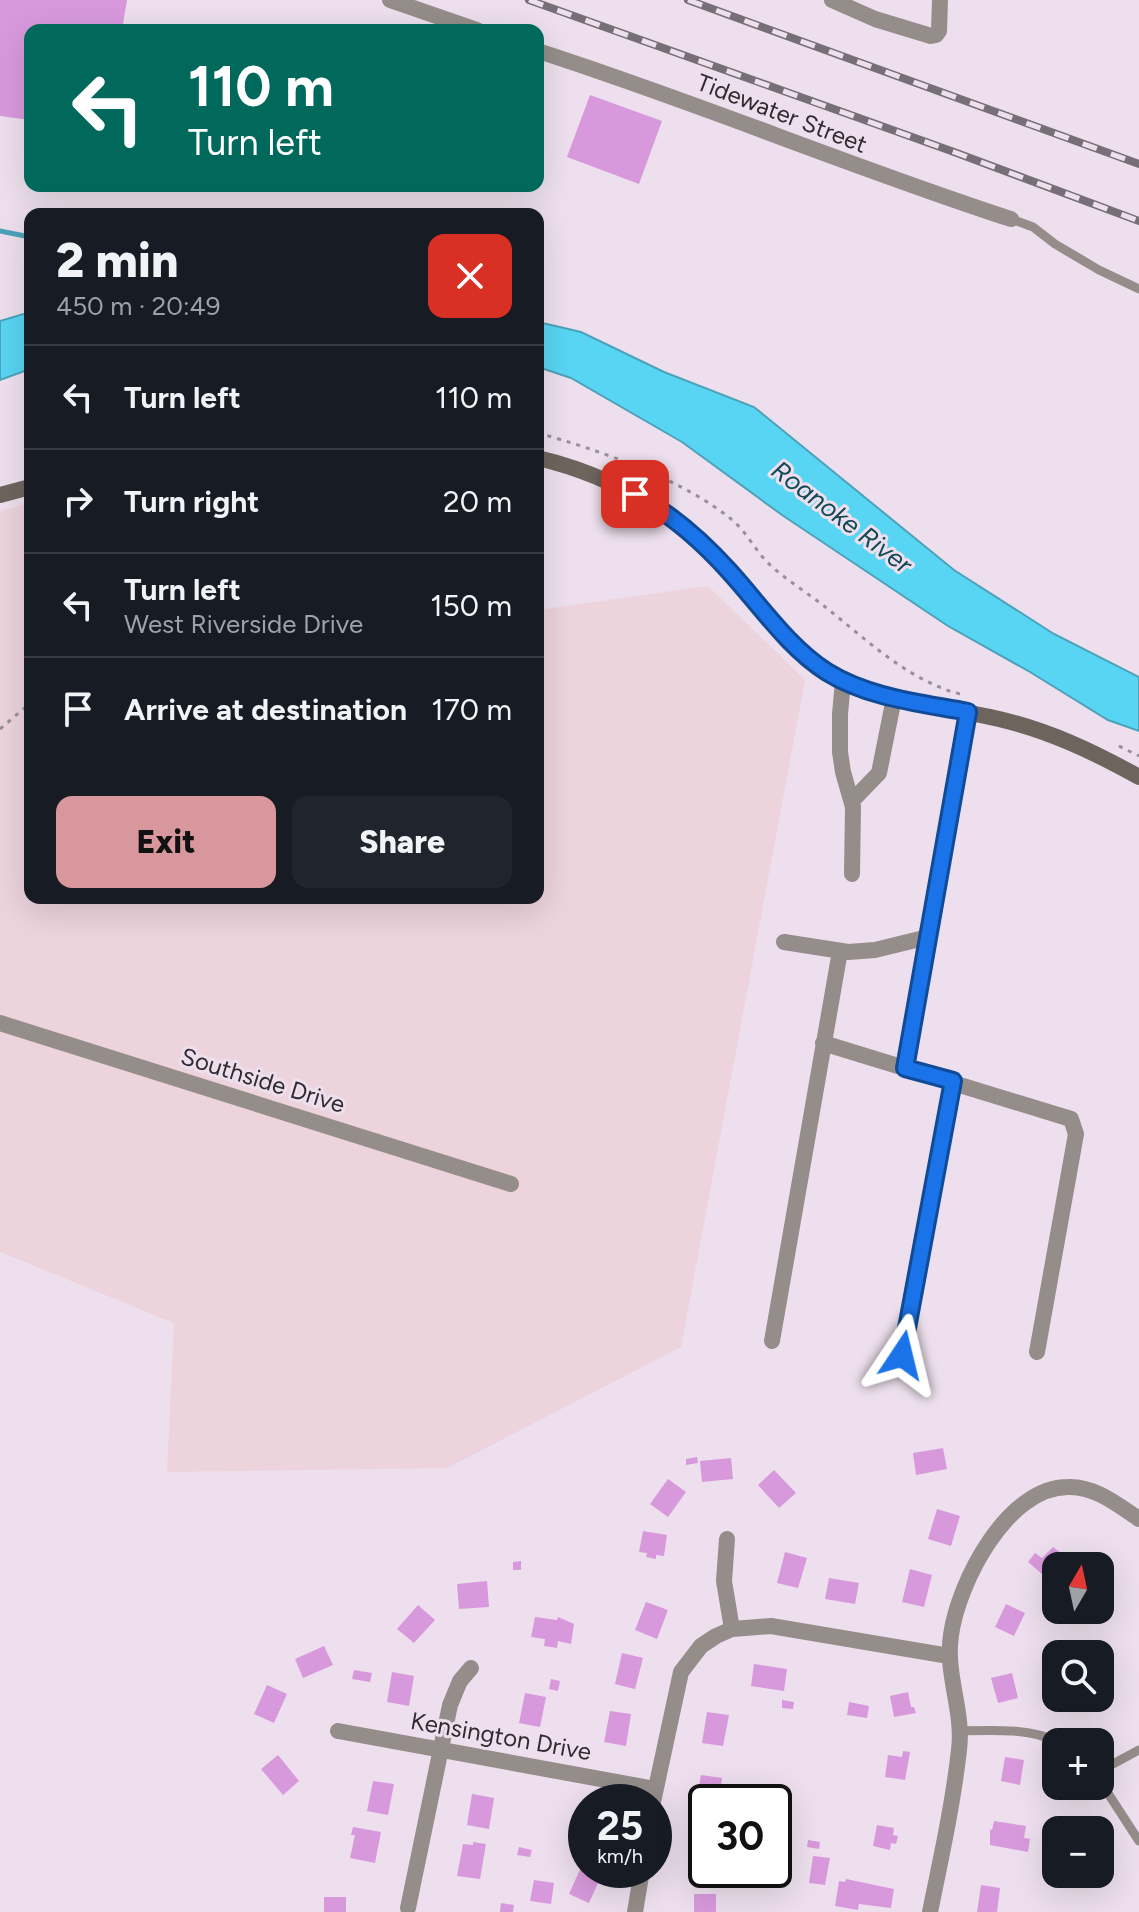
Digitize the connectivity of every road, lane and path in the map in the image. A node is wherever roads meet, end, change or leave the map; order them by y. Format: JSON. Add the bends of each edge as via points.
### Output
{"nodes":[{"id":1,"x":390,"y":0,"type":"edge"},
{"id":2,"x":832,"y":0,"type":"edge"},
{"id":3,"x":940,"y":0,"type":"edge"},
{"id":4,"x":460,"y":24,"type":"edge"},
{"id":5,"x":544,"y":53,"type":"edge"},
{"id":6,"x":1011,"y":219,"type":"joint"},
{"id":7,"x":1139,"y":289,"type":"edge"},
{"id":8,"x":544,"y":435,"type":"edge"},
{"id":9,"x":544,"y":460,"type":"edge"},
{"id":10,"x":24,"y":489,"type":"edge"},
{"id":11,"x":0,"y":495,"type":"edge"},
{"id":12,"x":843,"y":681,"type":"junction"},
{"id":13,"x":894,"y":698,"type":"junction"},
{"id":14,"x":969,"y":704,"type":"junction"},
{"id":15,"x":24,"y":708,"type":"edge"},
{"id":16,"x":0,"y":729,"type":"edge"},
{"id":17,"x":1117,"y":745,"type":"dead end"},
{"id":18,"x":1139,"y":756,"type":"edge"},
{"id":19,"x":1139,"y":777,"type":"edge"},
{"id":20,"x":852,"y":801,"type":"junction"},
{"id":21,"x":852,"y":874,"type":"dead end"},
{"id":22,"x":928,"y":937,"type":"junction"},
{"id":23,"x":784,"y":942,"type":"dead end"},
{"id":24,"x":840,"y":951,"type":"junction"},
{"id":25,"x":0,"y":1023,"type":"edge"},
{"id":26,"x":823,"y":1043,"type":"junction"},
{"id":27,"x":905,"y":1068,"type":"junction"},
{"id":28,"x":953,"y":1081,"type":"junction"},
{"id":29,"x":511,"y":1184,"type":"dead end"},
{"id":30,"x":772,"y":1341,"type":"dead end"},
{"id":31,"x":1037,"y":1352,"type":"dead end"},
{"id":32,"x":902,"y":1355,"type":"dead end"},
{"id":33,"x":1139,"y":1519,"type":"edge"},
{"id":34,"x":727,"y":1539,"type":"dead end"},
{"id":35,"x":732,"y":1629,"type":"junction"},
{"id":36,"x":949,"y":1656,"type":"junction"},
{"id":37,"x":471,"y":1668,"type":"dead end"},
{"id":38,"x":338,"y":1731,"type":"dead end"},
{"id":39,"x":960,"y":1731,"type":"junction"},
{"id":40,"x":1042,"y":1737,"type":"edge"},
{"id":41,"x":440,"y":1749,"type":"junction"},
{"id":42,"x":1139,"y":1750,"type":"edge"},
{"id":43,"x":1114,"y":1763,"type":"edge"},
{"id":44,"x":599,"y":1784,"type":"edge"},
{"id":45,"x":657,"y":1784,"type":"edge"},
{"id":46,"x":1112,"y":1800,"type":"edge"},
{"id":47,"x":1139,"y":1841,"type":"edge"},
{"id":48,"x":639,"y":1888,"type":"edge"},
{"id":49,"x":408,"y":1908,"type":"dead end"},
{"id":50,"x":635,"y":1912,"type":"edge"},
{"id":51,"x":930,"y":1912,"type":"edge"}],
"edges":[{"from":1,"to":4,"type":"street"},
{"from":2,"to":3,"type":"street","via":[[931,36],[939,31]]},
{"from":5,"to":6,"type":"street","name":"Tidewater Street"},
{"from":6,"to":7,"type":"lane"},
{"from":8,"to":14,"type":"path","via":[[695,494],[733,520],[768,562],[894,661]]},
{"from":9,"to":12,"type":"street","via":[[619,485],[669,515],[719,560],[805,655]]},
{"from":10,"to":11,"type":"street"},
{"from":12,"to":13,"type":"street"},
{"from":12,"to":20,"type":"street","via":[[840,752]]},
{"from":13,"to":14,"type":"street"},
{"from":13,"to":20,"type":"street","via":[[879,773]]},
{"from":14,"to":19,"type":"street","via":[[1085,747]]},
{"from":14,"to":22,"type":"street"},
{"from":15,"to":16,"type":"path"},
{"from":17,"to":18,"type":"path"},
{"from":20,"to":21,"type":"street"},
{"from":22,"to":24,"type":"street","via":[[875,950]]},
{"from":22,"to":27,"type":"street"},
{"from":23,"to":24,"type":"street"},
{"from":24,"to":26,"type":"street"},
{"from":25,"to":29,"type":"street","name":"Southside Drive"},
{"from":26,"to":27,"type":"street"},
{"from":26,"to":30,"type":"street"},
{"from":27,"to":28,"type":"street"},
{"from":28,"to":31,"type":"street","via":[[1071,1119],[1075,1126]]},
{"from":28,"to":32,"type":"street"},
{"from":33,"to":36,"type":"street","via":[[1083,1488],[1068,1486],[1036,1496],[982,1552],[955,1612]]},
{"from":34,"to":35,"type":"street","via":[[724,1581]]},
{"from":35,"to":36,"type":"street","via":[[771,1626]]},
{"from":35,"to":45,"type":"street","via":[[701,1646],[681,1672]]},
{"from":36,"to":39,"type":"street"},
{"from":37,"to":41,"type":"street","via":[[453,1695]]},
{"from":38,"to":41,"type":"street","name":"Kensington Drive"},
{"from":39,"to":40,"type":"lane"},
{"from":39,"to":51,"type":"street"},
{"from":41,"to":44,"type":"street","name":"Kensington Drive"},
{"from":41,"to":49,"type":"street"},
{"from":42,"to":43,"type":"lane"},
{"from":46,"to":47,"type":"lane"},
{"from":48,"to":50,"type":"street"}]}
